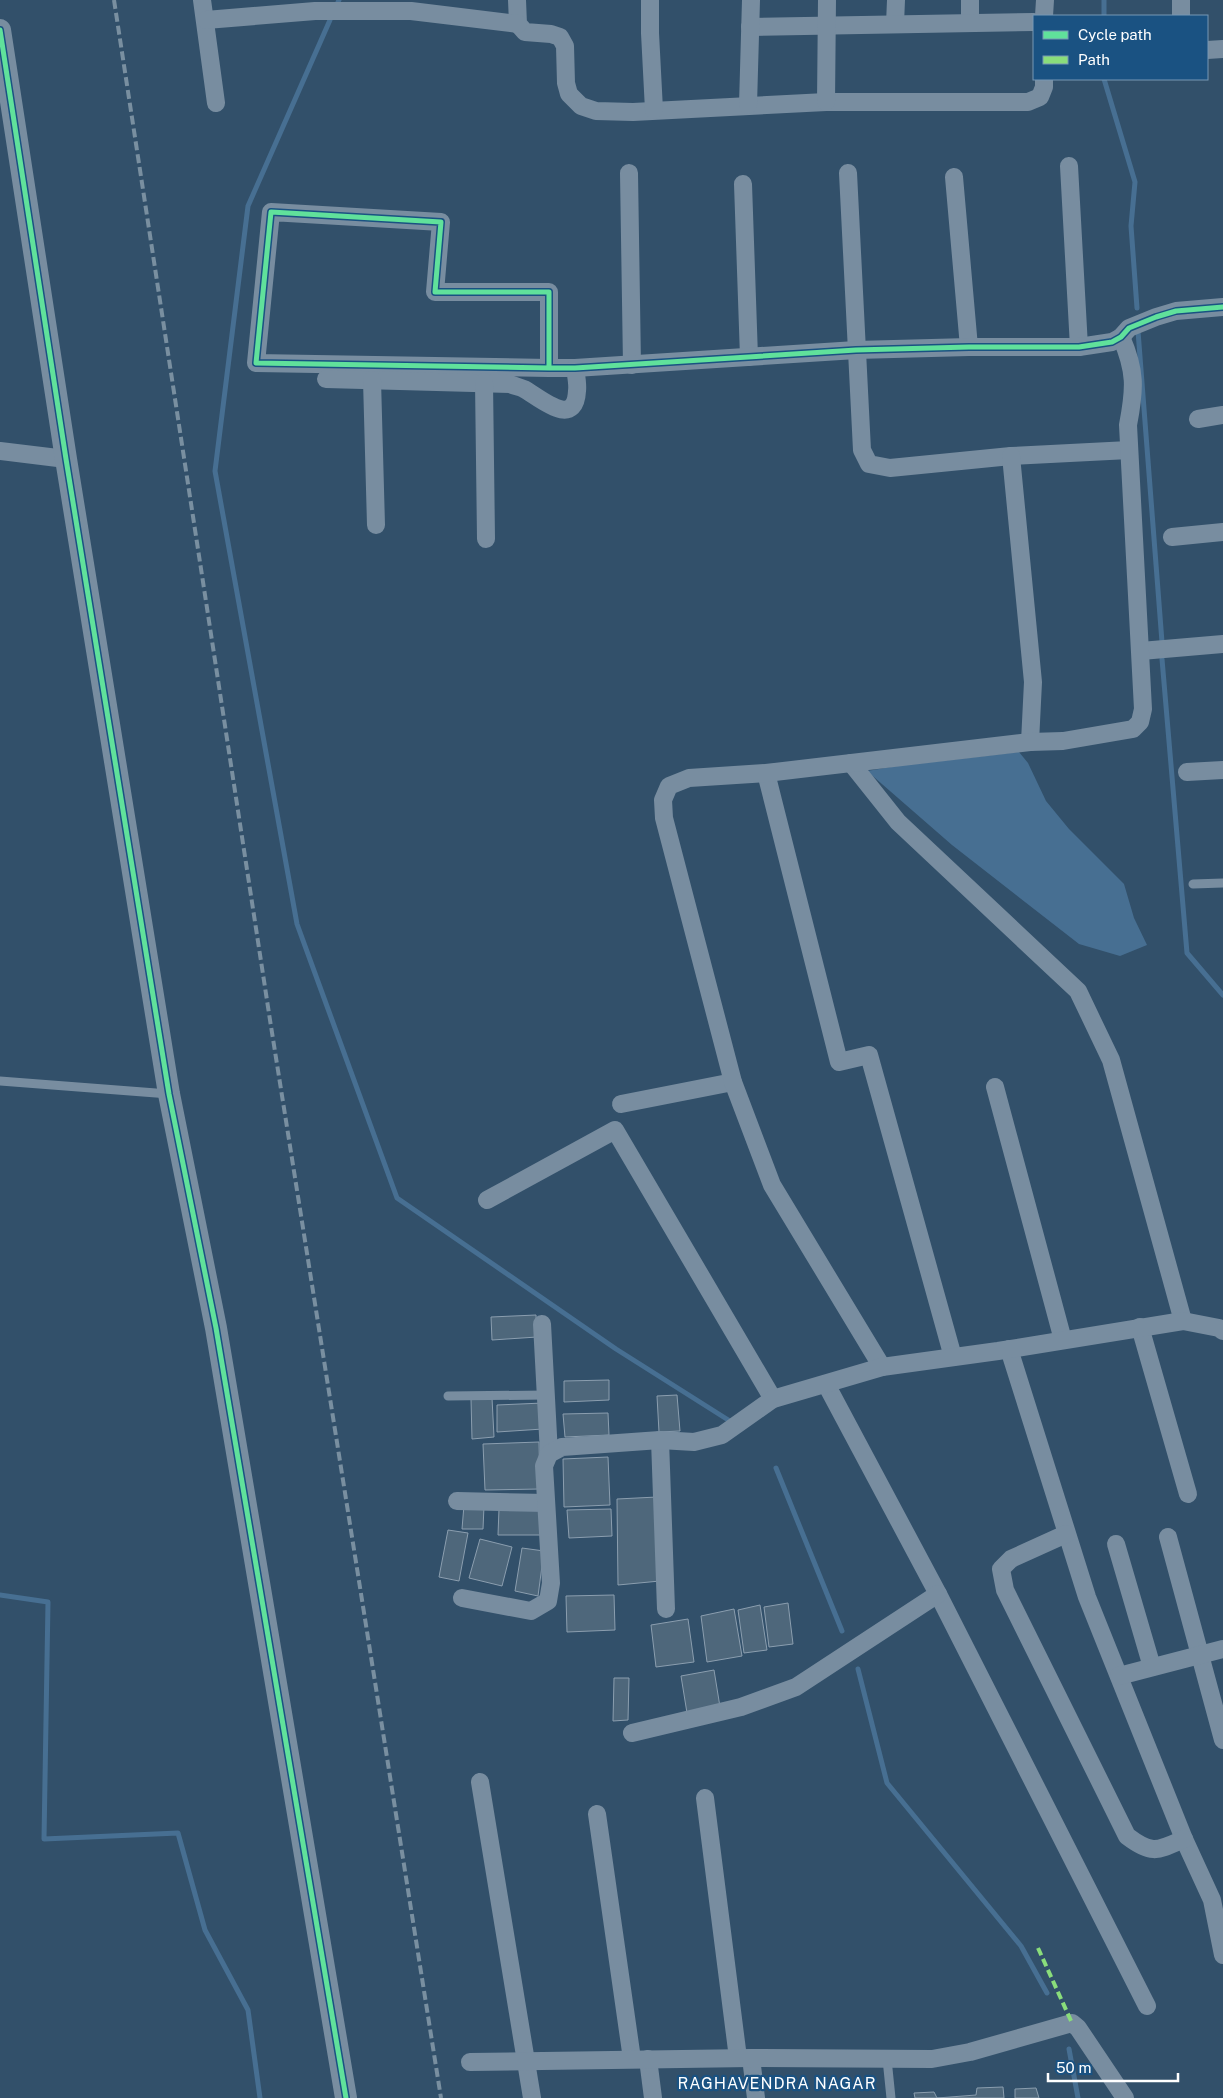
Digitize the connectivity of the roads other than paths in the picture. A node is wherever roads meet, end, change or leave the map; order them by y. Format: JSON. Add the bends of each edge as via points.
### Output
{"nodes":[{"id":1,"x":202,"y":0,"type":"edge"},
{"id":2,"x":517,"y":0,"type":"edge"},
{"id":3,"x":650,"y":0,"type":"edge"},
{"id":4,"x":751,"y":0,"type":"edge"},
{"id":5,"x":827,"y":0,"type":"edge"},
{"id":6,"x":896,"y":0,"type":"edge"},
{"id":7,"x":970,"y":0,"type":"edge"},
{"id":8,"x":1045,"y":0,"type":"edge"},
{"id":9,"x":1181,"y":0,"type":"edge"},
{"id":10,"x":412,"y":5,"type":"edge"},
{"id":11,"x":1044,"y":15,"type":"edge"},
{"id":12,"x":1181,"y":15,"type":"edge"},
{"id":13,"x":206,"y":20,"type":"junction"},
{"id":14,"x":970,"y":22,"type":"junction"},
{"id":15,"x":1033,"y":22,"type":"edge"},
{"id":16,"x":518,"y":24,"type":"junction"},
{"id":17,"x":895,"y":24,"type":"junction"},
{"id":18,"x":827,"y":25,"type":"junction"},
{"id":19,"x":750,"y":28,"type":"junction"},
{"id":20,"x":0,"y":30,"type":"edge"},
{"id":21,"x":1223,"y":49,"type":"edge"},
{"id":22,"x":1208,"y":50,"type":"edge"},
{"id":23,"x":1044,"y":80,"type":"edge"},
{"id":24,"x":216,"y":102,"type":"dead end"},
{"id":25,"x":826,"y":102,"type":"junction"},
{"id":26,"x":748,"y":105,"type":"junction"},
{"id":27,"x":654,"y":110,"type":"junction"},
{"id":28,"x":1069,"y":166,"type":"dead end"},
{"id":29,"x":630,"y":173,"type":"dead end"},
{"id":30,"x":848,"y":173,"type":"dead end"},
{"id":31,"x":954,"y":177,"type":"dead end"},
{"id":32,"x":743,"y":184,"type":"dead end"},
{"id":33,"x":1223,"y":306,"type":"edge"},
{"id":34,"x":1121,"y":337,"type":"junction"},
{"id":35,"x":969,"y":347,"type":"junction"},
{"id":36,"x":1079,"y":347,"type":"junction"},
{"id":37,"x":856,"y":350,"type":"junction"},
{"id":38,"x":749,"y":358,"type":"junction"},
{"id":39,"x":632,"y":365,"type":"junction"},
{"id":40,"x":549,"y":368,"type":"junction"},
{"id":41,"x":575,"y":368,"type":"junction"},
{"id":42,"x":326,"y":379,"type":"dead end"},
{"id":43,"x":372,"y":380,"type":"junction"},
{"id":44,"x":484,"y":382,"type":"junction"},
{"id":45,"x":1223,"y":415,"type":"edge"},
{"id":46,"x":1198,"y":418,"type":"dead end"},
{"id":47,"x":1129,"y":450,"type":"junction"},
{"id":48,"x":0,"y":451,"type":"edge"},
{"id":49,"x":1011,"y":456,"type":"junction"},
{"id":50,"x":66,"y":459,"type":"junction"},
{"id":51,"x":376,"y":525,"type":"dead end"},
{"id":52,"x":1223,"y":532,"type":"edge"},
{"id":53,"x":1172,"y":537,"type":"dead end"},
{"id":54,"x":486,"y":539,"type":"dead end"},
{"id":55,"x":1223,"y":644,"type":"edge"},
{"id":56,"x":1141,"y":651,"type":"junction"},
{"id":57,"x":1030,"y":742,"type":"junction"},
{"id":58,"x":851,"y":763,"type":"junction"},
{"id":59,"x":1223,"y":770,"type":"edge"},
{"id":60,"x":1188,"y":772,"type":"dead end"},
{"id":61,"x":766,"y":773,"type":"junction"},
{"id":62,"x":1223,"y":883,"type":"edge"},
{"id":63,"x":1193,"y":884,"type":"dead end"},
{"id":64,"x":0,"y":1081,"type":"edge"},
{"id":65,"x":733,"y":1082,"type":"junction"},
{"id":66,"x":995,"y":1087,"type":"dead end"},
{"id":67,"x":169,"y":1094,"type":"junction"},
{"id":68,"x":621,"y":1104,"type":"dead end"},
{"id":69,"x":487,"y":1200,"type":"dead end"},
{"id":70,"x":1183,"y":1321,"type":"junction"},
{"id":71,"x":542,"y":1324,"type":"dead end"},
{"id":72,"x":1140,"y":1328,"type":"junction"},
{"id":73,"x":1222,"y":1328,"type":"edge"},
{"id":74,"x":1063,"y":1340,"type":"junction"},
{"id":75,"x":1009,"y":1349,"type":"junction"},
{"id":76,"x":953,"y":1357,"type":"junction"},
{"id":77,"x":882,"y":1367,"type":"junction"},
{"id":78,"x":826,"y":1384,"type":"junction"},
{"id":79,"x":546,"y":1395,"type":"junction"},
{"id":80,"x":448,"y":1396,"type":"dead end"},
{"id":81,"x":773,"y":1399,"type":"junction"},
{"id":82,"x":660,"y":1440,"type":"junction"},
{"id":83,"x":549,"y":1454,"type":"junction"},
{"id":84,"x":1188,"y":1494,"type":"dead end"},
{"id":85,"x":457,"y":1501,"type":"dead end"},
{"id":86,"x":546,"y":1503,"type":"junction"},
{"id":87,"x":1066,"y":1534,"type":"junction"},
{"id":88,"x":1168,"y":1537,"type":"dead end"},
{"id":89,"x":1116,"y":1544,"type":"dead end"},
{"id":90,"x":938,"y":1594,"type":"junction"},
{"id":91,"x":462,"y":1598,"type":"dead end"},
{"id":92,"x":666,"y":1609,"type":"dead end"},
{"id":93,"x":1223,"y":1649,"type":"edge"},
{"id":94,"x":1200,"y":1655,"type":"junction"},
{"id":95,"x":1152,"y":1667,"type":"junction"},
{"id":96,"x":1119,"y":1676,"type":"junction"},
{"id":97,"x":632,"y":1734,"type":"dead end"},
{"id":98,"x":1223,"y":1740,"type":"edge"},
{"id":99,"x":480,"y":1782,"type":"dead end"},
{"id":100,"x":704,"y":1798,"type":"dead end"},
{"id":101,"x":597,"y":1814,"type":"dead end"},
{"id":102,"x":1184,"y":1839,"type":"junction"},
{"id":103,"x":1217,"y":1899,"type":"edge"},
{"id":104,"x":1223,"y":1955,"type":"edge"},
{"id":105,"x":1148,"y":2006,"type":"dead end"},
{"id":106,"x":744,"y":2058,"type":"junction"},
{"id":107,"x":640,"y":2059,"type":"junction"},
{"id":108,"x":887,"y":2059,"type":"junction"},
{"id":109,"x":526,"y":2061,"type":"junction"},
{"id":110,"x":470,"y":2062,"type":"dead end"},
{"id":111,"x":346,"y":2098,"type":"edge"},
{"id":112,"x":532,"y":2098,"type":"edge"},
{"id":113,"x":653,"y":2098,"type":"edge"},
{"id":114,"x":756,"y":2098,"type":"edge"},
{"id":115,"x":890,"y":2098,"type":"edge"},
{"id":116,"x":1125,"y":2098,"type":"edge"}],
"edges":[{"from":1,"to":13,"type":"street"},
{"from":2,"to":16,"type":"street"},
{"from":3,"to":27,"type":"street"},
{"from":4,"to":19,"type":"street"},
{"from":5,"to":18,"type":"street"},
{"from":6,"to":17,"type":"street"},
{"from":7,"to":14,"type":"street"},
{"from":8,"to":11,"type":"street"},
{"from":9,"to":12,"type":"street"},
{"from":10,"to":13,"type":"street"},
{"from":10,"to":16,"type":"street"},
{"from":13,"to":24,"type":"street"},
{"from":14,"to":15,"type":"street"},
{"from":14,"to":17,"type":"street"},
{"from":16,"to":27,"type":"street","via":[[525,32],[560,37],[564,46],[568,94],[581,106],[596,111]]},
{"from":17,"to":18,"type":"street"},
{"from":18,"to":19,"type":"street"},
{"from":18,"to":25,"type":"street"},
{"from":19,"to":26,"type":"street"},
{"from":20,"to":50,"type":"street"},
{"from":21,"to":22,"type":"street"},
{"from":23,"to":25,"type":"street","via":[[1040,97],[1028,102]]},
{"from":25,"to":26,"type":"street"},
{"from":26,"to":27,"type":"street"},
{"from":28,"to":36,"type":"street"},
{"from":29,"to":39,"type":"street"},
{"from":30,"to":37,"type":"street"},
{"from":31,"to":35,"type":"street"},
{"from":32,"to":38,"type":"street"},
{"from":33,"to":34,"type":"street","via":[[1156,316],[1129,328]]},
{"from":34,"to":36,"type":"street","via":[[1112,342]]},
{"from":34,"to":47,"type":"street","via":[[1133,372]]},
{"from":35,"to":36,"type":"street"},
{"from":35,"to":37,"type":"street"},
{"from":37,"to":38,"type":"street"},
{"from":37,"to":49,"type":"street","via":[[862,450],[869,464],[890,468]]},
{"from":38,"to":39,"type":"street"},
{"from":39,"to":41,"type":"street"},
{"from":40,"to":40,"type":"street","via":[[256,363],[271,212],[440,222],[435,292],[549,292]]},
{"from":40,"to":41,"type":"street"},
{"from":41,"to":44,"type":"street","via":[[577,392],[574,404],[567,409],[555,409],[510,384]]},
{"from":42,"to":43,"type":"street"},
{"from":43,"to":44,"type":"street"},
{"from":43,"to":51,"type":"street"},
{"from":44,"to":54,"type":"street"},
{"from":45,"to":46,"type":"street"},
{"from":47,"to":49,"type":"street"},
{"from":47,"to":56,"type":"street"},
{"from":48,"to":50,"type":"street"},
{"from":49,"to":57,"type":"street","via":[[1033,682]]},
{"from":50,"to":67,"type":"street"},
{"from":52,"to":53,"type":"street"},
{"from":55,"to":56,"type":"street"},
{"from":56,"to":57,"type":"street","via":[[1143,709],[1140,722],[1133,729]]},
{"from":57,"to":58,"type":"street"},
{"from":58,"to":61,"type":"street"},
{"from":58,"to":70,"type":"street","via":[[898,822],[1078,991],[1111,1060]]},
{"from":59,"to":60,"type":"street"},
{"from":61,"to":65,"type":"street","via":[[689,778],[669,786],[663,800],[664,818]]},
{"from":61,"to":76,"type":"street","via":[[839,1062],[869,1055]]},
{"from":62,"to":63,"type":"lane"},
{"from":64,"to":67,"type":"lane"},
{"from":65,"to":68,"type":"street"},
{"from":65,"to":77,"type":"street","via":[[772,1185]]},
{"from":66,"to":74,"type":"street"},
{"from":67,"to":111,"type":"street","via":[[216,1328]]},
{"from":69,"to":81,"type":"street","via":[[615,1130]]},
{"from":70,"to":72,"type":"street"},
{"from":70,"to":73,"type":"street"},
{"from":71,"to":79,"type":"street"},
{"from":72,"to":74,"type":"street"},
{"from":72,"to":84,"type":"street"},
{"from":74,"to":75,"type":"street"},
{"from":75,"to":76,"type":"street"},
{"from":75,"to":87,"type":"street"},
{"from":76,"to":77,"type":"street"},
{"from":77,"to":78,"type":"street"},
{"from":78,"to":81,"type":"street"},
{"from":78,"to":90,"type":"street"},
{"from":79,"to":80,"type":"lane"},
{"from":79,"to":83,"type":"street"},
{"from":81,"to":82,"type":"street","via":[[722,1435],[694,1442]]},
{"from":82,"to":83,"type":"street","via":[[562,1448]]},
{"from":82,"to":92,"type":"street"},
{"from":83,"to":86,"type":"street","via":[[544,1466]]},
{"from":85,"to":86,"type":"street"},
{"from":86,"to":91,"type":"street","via":[[548,1601],[531,1611]]},
{"from":87,"to":96,"type":"street"},
{"from":87,"to":102,"type":"street","via":[[1011,1559],[1000,1569],[1005,1590],[1127,1836],[1142,1848],[1160,1850]]},
{"from":88,"to":94,"type":"street"},
{"from":89,"to":95,"type":"street"},
{"from":90,"to":97,"type":"street","via":[[796,1686],[741,1707]]},
{"from":90,"to":105,"type":"street"},
{"from":93,"to":94,"type":"street"},
{"from":94,"to":95,"type":"street"},
{"from":94,"to":98,"type":"street"},
{"from":95,"to":96,"type":"street"},
{"from":96,"to":102,"type":"street"},
{"from":99,"to":109,"type":"street"},
{"from":100,"to":106,"type":"street"},
{"from":101,"to":107,"type":"street"},
{"from":102,"to":103,"type":"street"},
{"from":103,"to":104,"type":"street"},
{"from":106,"to":107,"type":"street"},
{"from":106,"to":108,"type":"street"},
{"from":106,"to":114,"type":"street"},
{"from":107,"to":109,"type":"street"},
{"from":107,"to":113,"type":"street"},
{"from":108,"to":115,"type":"lane"},
{"from":108,"to":116,"type":"street","via":[[932,2059],[970,2052],[1072,2023]]},
{"from":109,"to":110,"type":"street"},
{"from":109,"to":112,"type":"street"}]}
